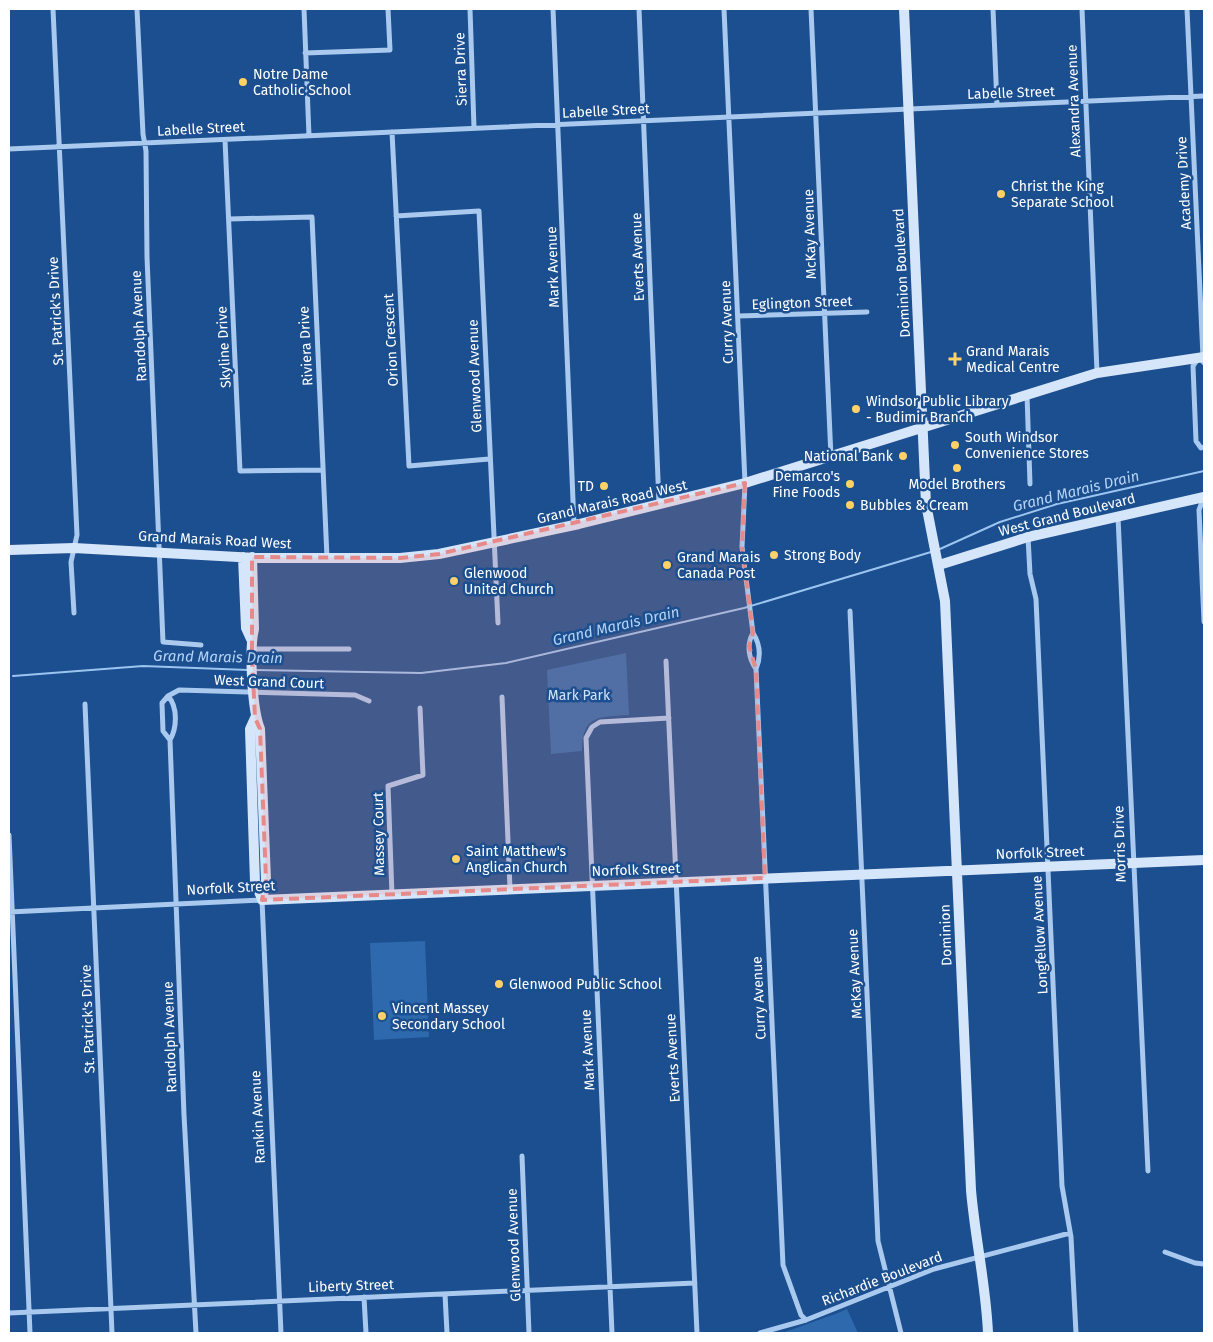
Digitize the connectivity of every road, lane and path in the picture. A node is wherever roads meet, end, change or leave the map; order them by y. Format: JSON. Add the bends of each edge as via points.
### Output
{"nodes":[{"id":1,"x":53,"y":9,"type":"edge"},
{"id":2,"x":137,"y":9,"type":"edge"},
{"id":3,"x":304,"y":9,"type":"edge"},
{"id":4,"x":388,"y":9,"type":"edge"},
{"id":5,"x":470,"y":9,"type":"edge"},
{"id":6,"x":553,"y":9,"type":"edge"},
{"id":7,"x":639,"y":9,"type":"edge"},
{"id":8,"x":724,"y":9,"type":"edge"},
{"id":9,"x":812,"y":9,"type":"edge"},
{"id":10,"x":904,"y":9,"type":"edge"},
{"id":11,"x":993,"y":9,"type":"edge"},
{"id":12,"x":1082,"y":9,"type":"edge"},
{"id":13,"x":1187,"y":9,"type":"edge"},
{"id":14,"x":305,"y":53,"type":"junction"},
{"id":15,"x":1204,"y":96,"type":"edge"},
{"id":16,"x":1191,"y":97,"type":"junction"},
{"id":17,"x":1086,"y":101,"type":"junction"},
{"id":18,"x":996,"y":105,"type":"junction"},
{"id":19,"x":908,"y":109,"type":"junction"},
{"id":20,"x":816,"y":113,"type":"junction"},
{"id":21,"x":729,"y":117,"type":"junction"},
{"id":22,"x":643,"y":121,"type":"junction"},
{"id":23,"x":558,"y":124,"type":"junction"},
{"id":24,"x":474,"y":128,"type":"junction"},
{"id":25,"x":392,"y":132,"type":"junction"},
{"id":26,"x":309,"y":136,"type":"junction"},
{"id":27,"x":225,"y":140,"type":"junction"},
{"id":28,"x":145,"y":143,"type":"junction"},
{"id":29,"x":59,"y":147,"type":"junction"},
{"id":30,"x":9,"y":149,"type":"edge"},
{"id":31,"x":396,"y":216,"type":"junction"},
{"id":32,"x":229,"y":219,"type":"junction"},
{"id":33,"x":867,"y":312,"type":"dead end"},
{"id":34,"x":824,"y":313,"type":"junction"},
{"id":35,"x":738,"y":316,"type":"junction"},
{"id":36,"x":1202,"y":358,"type":"edge"},
{"id":37,"x":1097,"y":373,"type":"junction"},
{"id":38,"x":1027,"y":393,"type":"junction"},
{"id":39,"x":922,"y":427,"type":"junction"},
{"id":40,"x":1204,"y":447,"type":"edge"},
{"id":41,"x":831,"y":457,"type":"junction"},
{"id":42,"x":490,"y":459,"type":"junction"},
{"id":43,"x":323,"y":470,"type":"junction"},
{"id":44,"x":745,"y":483,"type":"junction"},
{"id":45,"x":1030,"y":484,"type":"dead end"},
{"id":46,"x":1204,"y":497,"type":"edge"},
{"id":47,"x":659,"y":505,"type":"junction"},
{"id":48,"x":1118,"y":516,"type":"junction"},
{"id":49,"x":574,"y":525,"type":"junction"},
{"id":50,"x":931,"y":536,"type":"joint"},
{"id":51,"x":1028,"y":537,"type":"junction"},
{"id":52,"x":493,"y":543,"type":"junction"},
{"id":53,"x":74,"y":548,"type":"junction"},
{"id":54,"x":9,"y":550,"type":"edge"},
{"id":55,"x":160,"y":551,"type":"junction"},
{"id":56,"x":248,"y":557,"type":"junction"},
{"id":57,"x":327,"y":558,"type":"junction"},
{"id":58,"x":938,"y":566,"type":"junction"},
{"id":59,"x":850,"y":611,"type":"dead end"},
{"id":60,"x":74,"y":613,"type":"dead end"},
{"id":61,"x":1204,"y":622,"type":"edge"},
{"id":62,"x":498,"y":623,"type":"dead end"},
{"id":63,"x":752,"y":633,"type":"junction"},
{"id":64,"x":201,"y":645,"type":"dead end"},
{"id":65,"x":252,"y":648,"type":"junction"},
{"id":66,"x":349,"y":650,"type":"dead end"},
{"id":67,"x":666,"y":661,"type":"dead end"},
{"id":68,"x":756,"y":669,"type":"junction"},
{"id":69,"x":254,"y":690,"type":"junction"},
{"id":70,"x":168,"y":696,"type":"junction"},
{"id":71,"x":502,"y":698,"type":"dead end"},
{"id":72,"x":369,"y":701,"type":"dead end"},
{"id":73,"x":86,"y":704,"type":"dead end"},
{"id":74,"x":420,"y":708,"type":"dead end"},
{"id":75,"x":669,"y":718,"type":"junction"},
{"id":76,"x":170,"y":740,"type":"junction"},
{"id":77,"x":9,"y":835,"type":"edge"},
{"id":78,"x":1204,"y":860,"type":"edge"},
{"id":79,"x":1132,"y":863,"type":"junction"},
{"id":80,"x":1048,"y":866,"type":"junction"},
{"id":81,"x":957,"y":870,"type":"junction"},
{"id":82,"x":862,"y":874,"type":"junction"},
{"id":83,"x":765,"y":878,"type":"junction"},
{"id":84,"x":677,"y":882,"type":"junction"},
{"id":85,"x":592,"y":886,"type":"junction"},
{"id":86,"x":510,"y":890,"type":"junction"},
{"id":87,"x":392,"y":895,"type":"junction"},
{"id":88,"x":262,"y":900,"type":"junction"},
{"id":89,"x":176,"y":904,"type":"junction"},
{"id":90,"x":94,"y":908,"type":"junction"},
{"id":91,"x":10,"y":912,"type":"edge"},
{"id":92,"x":522,"y":1156,"type":"dead end"},
{"id":93,"x":1148,"y":1170,"type":"dead end"},
{"id":94,"x":1070,"y":1233,"type":"junction"},
{"id":95,"x":1165,"y":1252,"type":"dead end"},
{"id":96,"x":978,"y":1257,"type":"junction"},
{"id":97,"x":1204,"y":1264,"type":"edge"},
{"id":98,"x":695,"y":1283,"type":"junction"},
{"id":99,"x":889,"y":1286,"type":"junction"},
{"id":100,"x":610,"y":1287,"type":"junction"},
{"id":101,"x":527,"y":1290,"type":"junction"},
{"id":102,"x":445,"y":1294,"type":"junction"},
{"id":103,"x":364,"y":1297,"type":"junction"},
{"id":104,"x":280,"y":1301,"type":"junction"},
{"id":105,"x":195,"y":1304,"type":"junction"},
{"id":106,"x":111,"y":1308,"type":"junction"},
{"id":107,"x":29,"y":1311,"type":"junction"},
{"id":108,"x":9,"y":1312,"type":"edge"},
{"id":109,"x":806,"y":1320,"type":"junction"},
{"id":110,"x":30,"y":1333,"type":"edge"},
{"id":111,"x":112,"y":1333,"type":"edge"},
{"id":112,"x":196,"y":1333,"type":"edge"},
{"id":113,"x":281,"y":1333,"type":"edge"},
{"id":114,"x":366,"y":1333,"type":"edge"},
{"id":115,"x":447,"y":1333,"type":"edge"},
{"id":116,"x":529,"y":1333,"type":"edge"},
{"id":117,"x":612,"y":1333,"type":"edge"},
{"id":118,"x":697,"y":1333,"type":"edge"},
{"id":119,"x":760,"y":1333,"type":"edge"},
{"id":120,"x":901,"y":1333,"type":"edge"},
{"id":121,"x":988,"y":1333,"type":"edge"},
{"id":122,"x":1076,"y":1333,"type":"edge"}],
"edges":[{"from":1,"to":29,"type":"street","name":"St. Patrick's Drive"},
{"from":2,"to":28,"type":"street","name":"Randolph Avenue"},
{"from":3,"to":14,"type":"street"},
{"from":4,"to":14,"type":"street","via":[[390,50]]},
{"from":5,"to":24,"type":"street","name":"Sierra Drive"},
{"from":6,"to":23,"type":"street","name":"Mark Avenue"},
{"from":7,"to":22,"type":"street","name":"Everts Avenue"},
{"from":8,"to":21,"type":"street","name":"Curry Avenue"},
{"from":9,"to":20,"type":"street","name":"McKay Avenue"},
{"from":10,"to":19,"type":"street","name":"Dominion Boulevard"},
{"from":11,"to":18,"type":"street"},
{"from":12,"to":17,"type":"street","name":"Alexandra Avenue"},
{"from":13,"to":16,"type":"street","name":"Academy Drive"},
{"from":14,"to":26,"type":"street"},
{"from":15,"to":16,"type":"street","name":"Labelle Street"},
{"from":16,"to":17,"type":"street","name":"Labelle Street"},
{"from":16,"to":36,"type":"street","name":"Academy Drive"},
{"from":17,"to":18,"type":"street","name":"Labelle Street"},
{"from":17,"to":37,"type":"street","name":"Alexandra Avenue"},
{"from":18,"to":19,"type":"street","name":"Labelle Street"},
{"from":19,"to":20,"type":"street","name":"Labelle Street"},
{"from":19,"to":39,"type":"street","name":"Dominion Boulevard"},
{"from":20,"to":21,"type":"street","name":"Labelle Street"},
{"from":20,"to":34,"type":"street","name":"McKay Avenue"},
{"from":21,"to":22,"type":"street","name":"Labelle Street"},
{"from":21,"to":35,"type":"street","name":"Curry Avenue"},
{"from":22,"to":23,"type":"street","name":"Labelle Street"},
{"from":22,"to":47,"type":"street","name":"Everts Avenue"},
{"from":23,"to":24,"type":"street","name":"Labelle Street"},
{"from":23,"to":49,"type":"street","name":"Mark Avenue"},
{"from":24,"to":25,"type":"street","name":"Labelle Street"},
{"from":25,"to":26,"type":"street","name":"Labelle Street"},
{"from":25,"to":31,"type":"street","name":"Orion Crescent"},
{"from":26,"to":27,"type":"street","name":"Labelle Street"},
{"from":27,"to":28,"type":"street","name":"Labelle Street"},
{"from":27,"to":32,"type":"street","name":"Skyline Drive"},
{"from":28,"to":29,"type":"street","name":"Labelle Street"},
{"from":28,"to":55,"type":"street","name":"Randolph Avenue"},
{"from":29,"to":30,"type":"street","name":"Labelle Street"},
{"from":29,"to":53,"type":"street","name":"St. Patrick's Drive","via":[[77,535]]},
{"from":31,"to":42,"type":"street","name":"Glenwood Avenue","via":[[479,211]]},
{"from":31,"to":42,"type":"street","name":"Orion Crescent","via":[[409,466]]},
{"from":32,"to":43,"type":"street","name":"Skyline Drive","via":[[240,471]]},
{"from":32,"to":43,"type":"street","name":"Riviera Drive","via":[[312,217]]},
{"from":33,"to":34,"type":"street","name":"Eglington Street"},
{"from":34,"to":35,"type":"street","name":"Eglington Street"},
{"from":34,"to":41,"type":"street","name":"McKay Avenue"},
{"from":35,"to":44,"type":"street","name":"Curry Avenue"},
{"from":36,"to":37,"type":"street","name":"Grand Marais Road West"},
{"from":36,"to":40,"type":"street","name":"Academy Drive","via":[[1194,366],[1196,440],[1201,448]]},
{"from":37,"to":38,"type":"street","name":"Grand Marais Road West"},
{"from":38,"to":39,"type":"street","name":"Grand Marais Road West"},
{"from":38,"to":45,"type":"street"},
{"from":39,"to":41,"type":"street","name":"Grand Marais Road West"},
{"from":39,"to":50,"type":"street","name":"Dominion Boulevard"},
{"from":41,"to":44,"type":"street","name":"Grand Marais Road West"},
{"from":42,"to":52,"type":"street","name":"Glenwood Avenue"},
{"from":43,"to":57,"type":"street","name":"Riviera Drive"},
{"from":44,"to":47,"type":"street","name":"Grand Marais Road West"},
{"from":44,"to":63,"type":"street","name":"Curry Avenue","via":[[742,534]]},
{"from":46,"to":48,"type":"street","name":"West Grand Boulevard"},
{"from":46,"to":61,"type":"street","via":[[1199,510]]},
{"from":47,"to":49,"type":"street","name":"Grand Marais Road West"},
{"from":48,"to":51,"type":"street","name":"West Grand Boulevard"},
{"from":48,"to":79,"type":"street","name":"Morris Drive"},
{"from":49,"to":52,"type":"street","name":"Grand Marais Road West"},
{"from":50,"to":58,"type":"street","name":"Dominion"},
{"from":51,"to":58,"type":"street","name":"West Grand Boulevard"},
{"from":51,"to":80,"type":"street","name":"Longfellow Avenue","via":[[1030,574],[1036,599]]},
{"from":52,"to":57,"type":"street","name":"Grand Marais Road West","via":[[425,556]]},
{"from":52,"to":62,"type":"street","name":"Glenwood Avenue"},
{"from":53,"to":54,"type":"street","name":"Grand Marais Road West"},
{"from":53,"to":55,"type":"street","name":"Grand Marais Road West"},
{"from":53,"to":60,"type":"street","name":"St. Patrick's Drive"},
{"from":55,"to":56,"type":"street","name":"Grand Marais Road West"},
{"from":55,"to":64,"type":"street","name":"Randolph Avenue","via":[[164,642]]},
{"from":56,"to":57,"type":"street","name":"Grand Marais Road West"},
{"from":56,"to":65,"type":"street","name":"Rankin Avenue","via":[[246,628]]},
{"from":58,"to":81,"type":"street","name":"Dominion","via":[[945,601]]},
{"from":59,"to":82,"type":"street","name":"McKay Avenue"},
{"from":63,"to":68,"type":"street","name":"Curry Avenue","via":[[749,646],[751,662]]},
{"from":63,"to":68,"type":"street","name":"Curry Avenue","via":[[759,651]]},
{"from":65,"to":66,"type":"street"},
{"from":65,"to":69,"type":"street","name":"Rankin Avenue"},
{"from":67,"to":75,"type":"street","name":"Everts Avenue"},
{"from":68,"to":83,"type":"street","name":"Curry Avenue"},
{"from":69,"to":70,"type":"street","name":"West Grand Court","via":[[179,690]]},
{"from":69,"to":72,"type":"street","name":"West Grand Court","via":[[355,695]]},
{"from":69,"to":88,"type":"street","name":"Rankin Avenue","via":[[255,718],[260,729],[266,880]]},
{"from":70,"to":76,"type":"street","name":"Randolph Avenue","via":[[174,702],[175,731]]},
{"from":70,"to":76,"type":"street","name":"Randolph Avenue","via":[[162,703],[163,731]]},
{"from":71,"to":86,"type":"street"},
{"from":73,"to":90,"type":"street","name":"St. Patrick's Drive"},
{"from":74,"to":87,"type":"street","name":"Massey Court","via":[[423,775],[388,786]]},
{"from":75,"to":84,"type":"street","name":"Everts Avenue"},
{"from":75,"to":85,"type":"street","name":"Mark Avenue","via":[[600,722],[592,727],[586,738]]},
{"from":76,"to":89,"type":"street","name":"Randolph Avenue"},
{"from":77,"to":91,"type":"street"},
{"from":78,"to":79,"type":"street","name":"Norfolk Street"},
{"from":79,"to":80,"type":"street","name":"Norfolk Street"},
{"from":79,"to":93,"type":"street","name":"Morris Drive"},
{"from":80,"to":81,"type":"street","name":"Norfolk Street"},
{"from":80,"to":94,"type":"street","name":"Longfellow Avenue","via":[[1062,1186]]},
{"from":81,"to":82,"type":"street","name":"Norfolk Street"},
{"from":81,"to":96,"type":"street","name":"Dominion","via":[[971,1190]]},
{"from":82,"to":83,"type":"street","name":"Norfolk Street"},
{"from":82,"to":99,"type":"street","name":"McKay Avenue","via":[[878,1241]]},
{"from":83,"to":84,"type":"street","name":"Norfolk Street"},
{"from":83,"to":109,"type":"street","name":"Curry Avenue","via":[[783,1265],[801,1315]]},
{"from":84,"to":85,"type":"street","name":"Norfolk Street"},
{"from":84,"to":98,"type":"street","name":"Everts Avenue"},
{"from":85,"to":86,"type":"street","name":"Norfolk Street"},
{"from":85,"to":100,"type":"street","name":"Mark Avenue"},
{"from":86,"to":87,"type":"street","name":"Norfolk Street"},
{"from":87,"to":88,"type":"street","name":"Norfolk Street"},
{"from":88,"to":89,"type":"street","name":"Norfolk Street"},
{"from":88,"to":104,"type":"street","name":"Rankin Avenue"},
{"from":89,"to":90,"type":"street","name":"Norfolk Street"},
{"from":89,"to":105,"type":"street","name":"Randolph Avenue"},
{"from":90,"to":91,"type":"street","name":"Norfolk Street"},
{"from":90,"to":106,"type":"street","name":"St. Patrick's Drive"},
{"from":91,"to":107,"type":"street"},
{"from":92,"to":101,"type":"street","name":"Glenwood Avenue"},
{"from":94,"to":96,"type":"street","name":"Richardie Boulevard"},
{"from":94,"to":122,"type":"street","name":"Longfellow Avenue"},
{"from":95,"to":97,"type":"street"},
{"from":96,"to":99,"type":"street","name":"Richardie Boulevard"},
{"from":96,"to":121,"type":"street","name":"Dominion"},
{"from":98,"to":100,"type":"street","name":"Liberty Street"},
{"from":98,"to":118,"type":"street","name":"Everts Avenue"},
{"from":99,"to":109,"type":"street","name":"Richardie Boulevard"},
{"from":99,"to":120,"type":"street","name":"McKay Avenue"},
{"from":100,"to":101,"type":"street","name":"Liberty Street"},
{"from":100,"to":117,"type":"street","name":"Mark Avenue"},
{"from":101,"to":102,"type":"street","name":"Liberty Street"},
{"from":101,"to":116,"type":"street","name":"Glenwood Avenue"},
{"from":102,"to":103,"type":"street","name":"Liberty Street"},
{"from":102,"to":115,"type":"street"},
{"from":103,"to":104,"type":"street","name":"Liberty Street"},
{"from":103,"to":114,"type":"street"},
{"from":104,"to":105,"type":"street","name":"Liberty Street"},
{"from":104,"to":113,"type":"street","name":"Rankin Avenue"},
{"from":105,"to":106,"type":"street","name":"Liberty Street"},
{"from":105,"to":112,"type":"street","name":"Randolph Avenue"},
{"from":106,"to":107,"type":"street","name":"Liberty Street"},
{"from":106,"to":111,"type":"street","name":"St. Patrick's Drive"},
{"from":107,"to":108,"type":"street","name":"Liberty Street"},
{"from":107,"to":110,"type":"street"},
{"from":109,"to":119,"type":"street","name":"Richardie Boulevard"}]}
